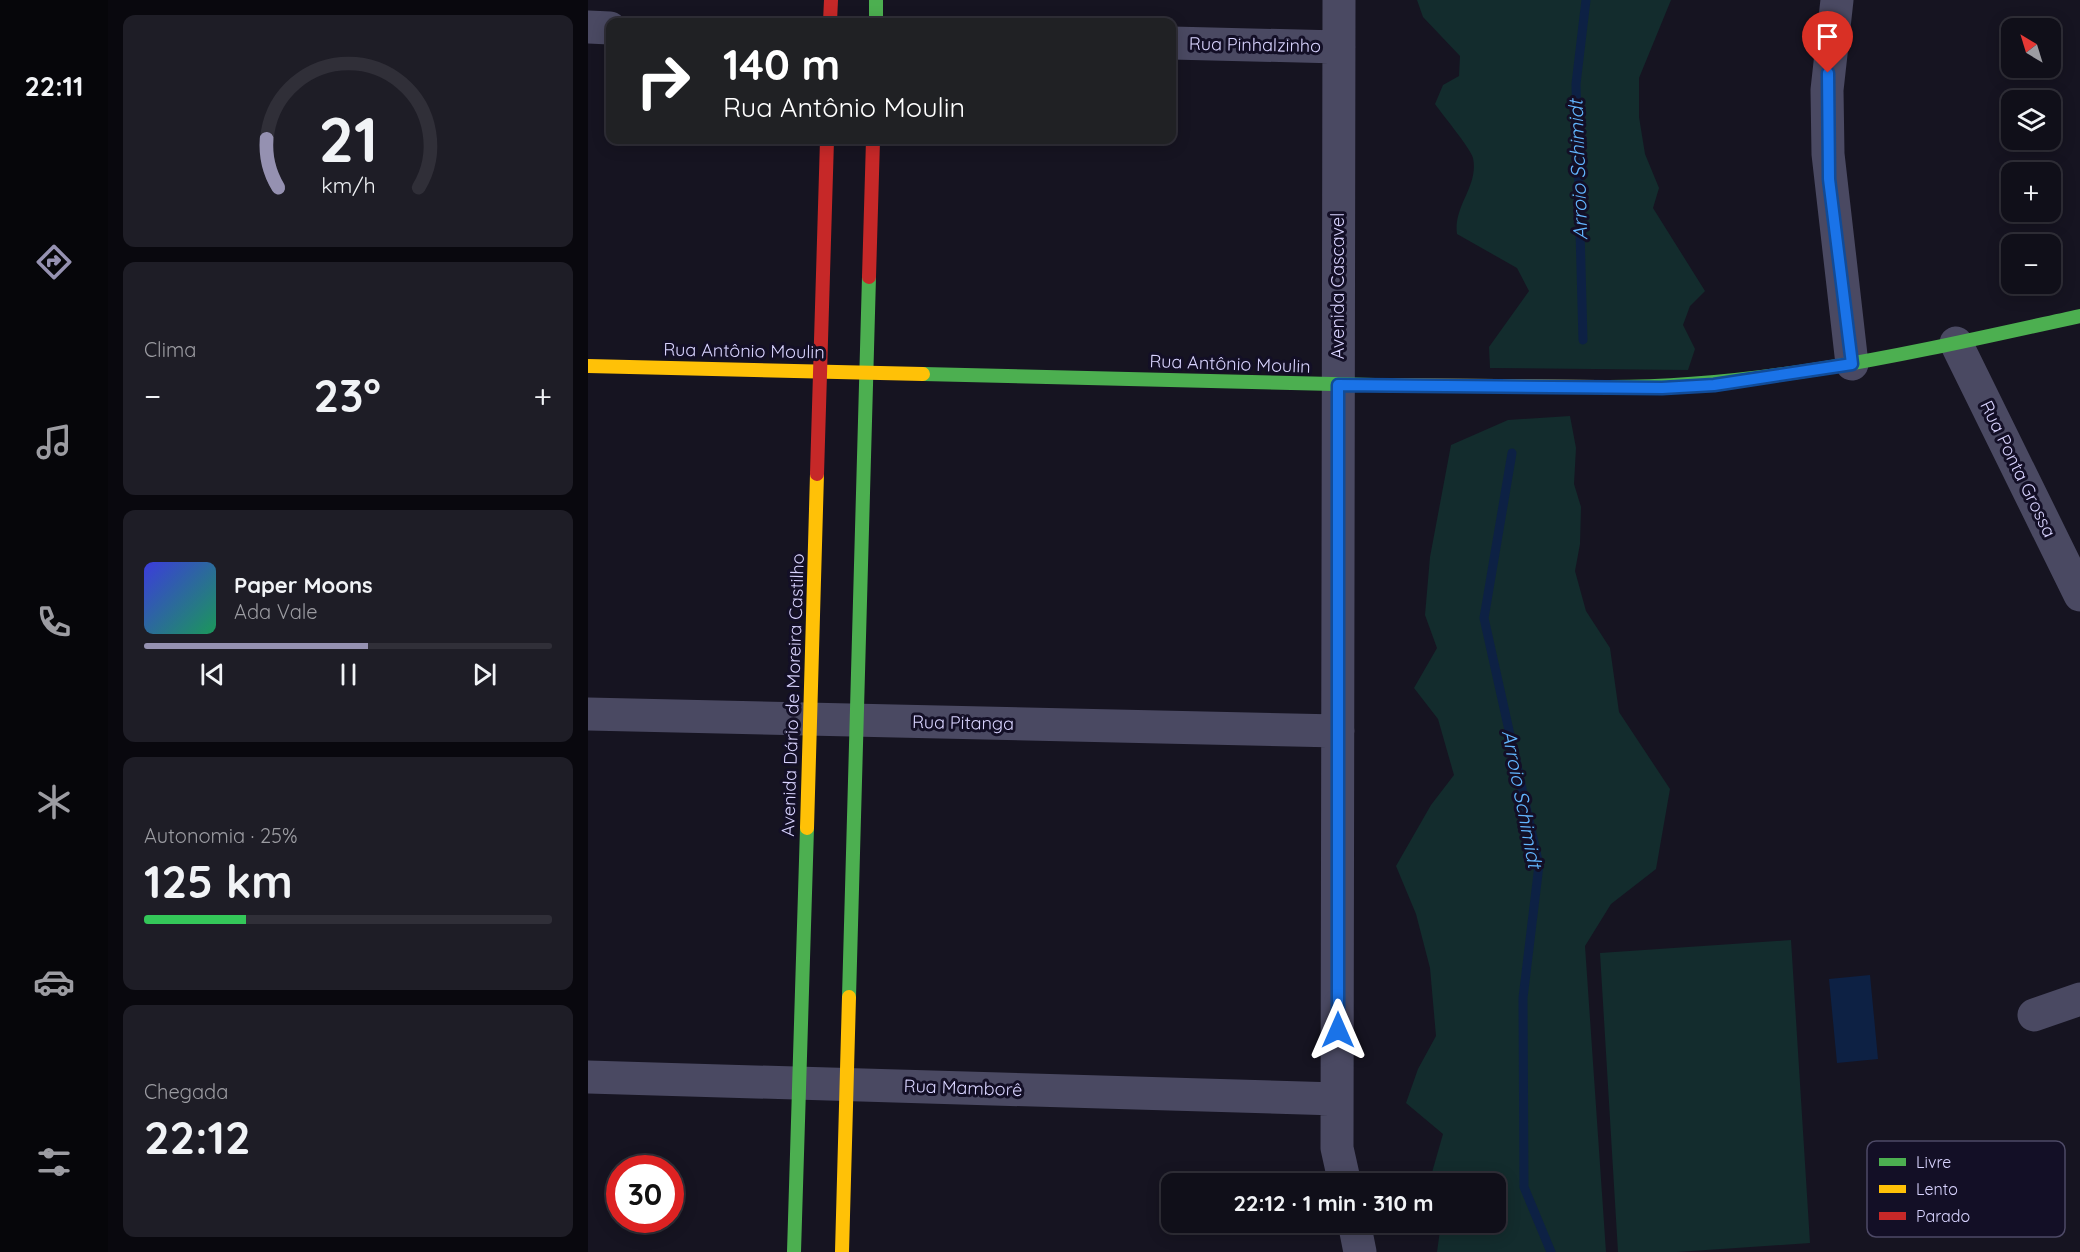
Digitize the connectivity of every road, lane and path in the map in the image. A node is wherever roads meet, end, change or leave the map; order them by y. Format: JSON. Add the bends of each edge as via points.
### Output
{"nodes":[{"id":1,"x":831,"y":0,"type":"edge"},
{"id":2,"x":876,"y":0,"type":"edge"},
{"id":3,"x":1339,"y":0,"type":"edge"},
{"id":4,"x":1837,"y":0,"type":"edge"},
{"id":5,"x":830,"y":18,"type":"edge"},
{"id":6,"x":876,"y":18,"type":"edge"},
{"id":7,"x":588,"y":27,"type":"edge"},
{"id":8,"x":606,"y":28,"type":"edge"},
{"id":9,"x":1176,"y":43,"type":"edge"},
{"id":10,"x":1339,"y":47,"type":"junction"},
{"id":11,"x":827,"y":144,"type":"edge"},
{"id":12,"x":873,"y":144,"type":"edge"},
{"id":13,"x":2080,"y":316,"type":"edge"},
{"id":14,"x":1956,"y":342,"type":"junction"},
{"id":15,"x":1852,"y":364,"type":"junction"},
{"id":16,"x":588,"y":366,"type":"edge"},
{"id":17,"x":820,"y":370,"type":"junction"},
{"id":18,"x":866,"y":372,"type":"junction"},
{"id":19,"x":1338,"y":385,"type":"junction"},
{"id":20,"x":2080,"y":595,"type":"edge"},
{"id":21,"x":588,"y":714,"type":"edge"},
{"id":22,"x":810,"y":719,"type":"junction"},
{"id":23,"x":857,"y":721,"type":"junction"},
{"id":24,"x":1338,"y":731,"type":"junction"},
{"id":25,"x":2080,"y":999,"type":"edge"},
{"id":26,"x":2034,"y":1015,"type":"dead end"},
{"id":27,"x":588,"y":1077,"type":"edge"},
{"id":28,"x":799,"y":1083,"type":"junction"},
{"id":29,"x":847,"y":1085,"type":"junction"},
{"id":30,"x":1338,"y":1099,"type":"junction"},
{"id":31,"x":1343,"y":1173,"type":"edge"},
{"id":32,"x":1356,"y":1233,"type":"edge"},
{"id":33,"x":794,"y":1252,"type":"edge"},
{"id":34,"x":842,"y":1252,"type":"edge"},
{"id":35,"x":1360,"y":1252,"type":"edge"}],
"edges":[{"from":1,"to":5,"type":"main road"},
{"from":2,"to":6,"type":"main road"},
{"from":3,"to":10,"type":"street","name":"Avenida Cascavel"},
{"from":4,"to":15,"type":"street","via":[[1827,90],[1828,162]]},
{"from":7,"to":8,"type":"street"},
{"from":9,"to":10,"type":"street","name":"Rua Pinhalzinho"},
{"from":10,"to":19,"type":"street","name":"Avenida Cascavel"},
{"from":11,"to":17,"type":"main road","name":"Avenida Dário de Moreira Castilho"},
{"from":12,"to":18,"type":"main road"},
{"from":13,"to":14,"type":"main road","name":"Rua Antônio Moulin"},
{"from":14,"to":15,"type":"main road","name":"Rua Antônio Moulin"},
{"from":14,"to":20,"type":"street","name":"Rua Ponta Grossa"},
{"from":15,"to":19,"type":"main road","name":"Rua Antônio Moulin","via":[[1714,385],[1662,388]]},
{"from":16,"to":17,"type":"main road","name":"Rua Antônio Moulin"},
{"from":17,"to":18,"type":"main road","name":"Rua Antônio Moulin"},
{"from":17,"to":22,"type":"main road","name":"Avenida Dário de Moreira Castilho"},
{"from":18,"to":19,"type":"main road","name":"Rua Antônio Moulin"},
{"from":18,"to":23,"type":"main road"},
{"from":19,"to":24,"type":"street","name":"Avenida Cascavel"},
{"from":21,"to":22,"type":"street","name":"Rua Pitanga"},
{"from":22,"to":23,"type":"street","name":"Rua Pitanga"},
{"from":22,"to":28,"type":"main road","name":"Avenida Dário de Moreira Castilho"},
{"from":23,"to":24,"type":"street","name":"Rua Pitanga"},
{"from":23,"to":29,"type":"main road"},
{"from":24,"to":30,"type":"street","name":"Avenida Cascavel"},
{"from":25,"to":26,"type":"street"},
{"from":27,"to":28,"type":"street","name":"Rua Mamborê"},
{"from":28,"to":29,"type":"street","name":"Rua Mamborê"},
{"from":28,"to":33,"type":"main road","name":"Avenida Dário de Moreira Castilho"},
{"from":29,"to":30,"type":"street","name":"Rua Mamborê"},
{"from":29,"to":34,"type":"main road"},
{"from":30,"to":31,"type":"street","name":"Avenida Cascavel","via":[[1337,1148]]},
{"from":32,"to":35,"type":"street"}]}
